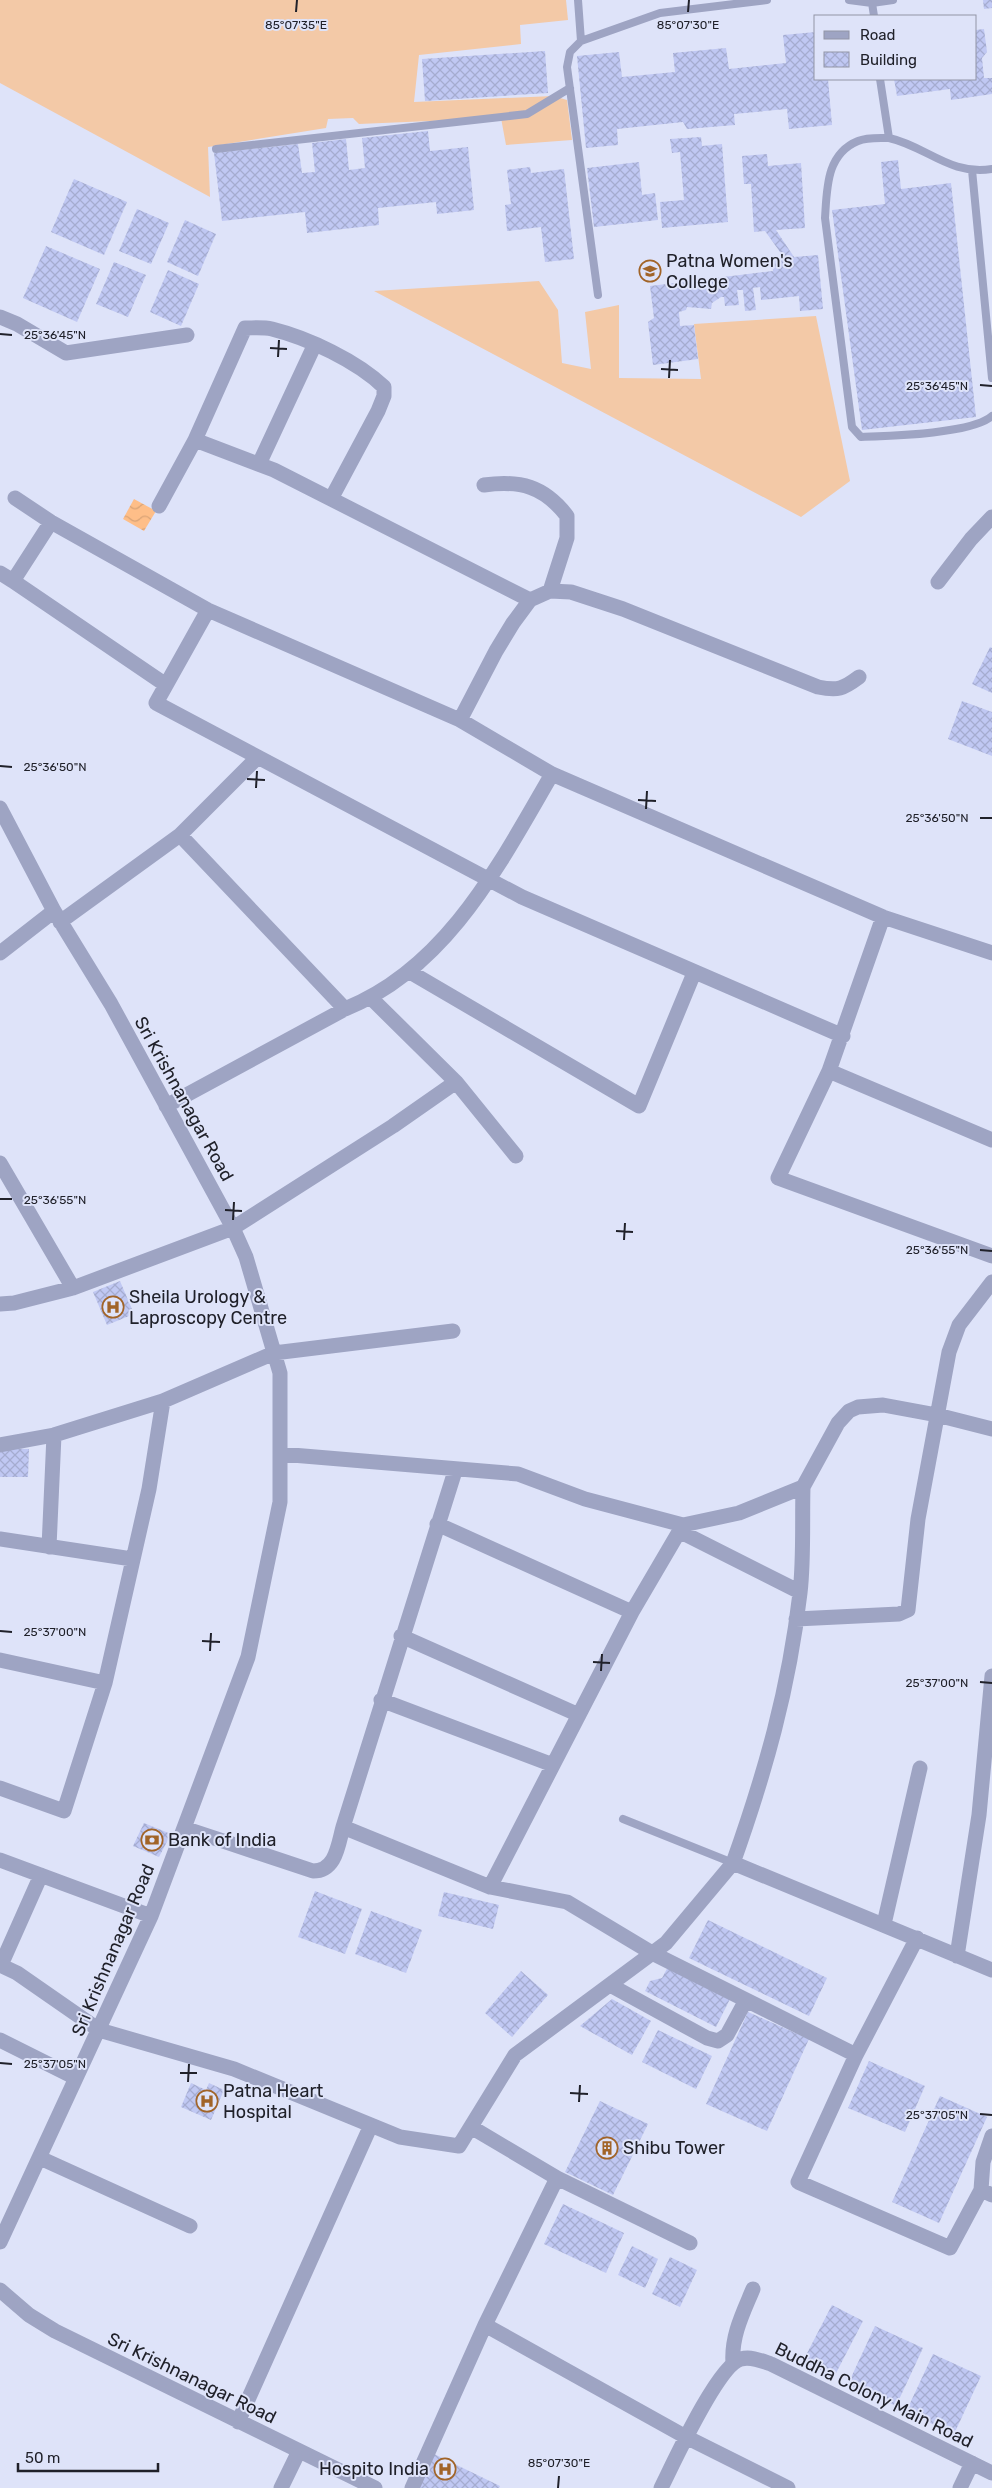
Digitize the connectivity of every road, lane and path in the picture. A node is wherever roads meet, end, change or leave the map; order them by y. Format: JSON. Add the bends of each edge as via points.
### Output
{"nodes":[{"id":1,"x":578,"y":0,"type":"edge"},
{"id":2,"x":767,"y":0,"type":"edge"},
{"id":3,"x":849,"y":0,"type":"edge"},
{"id":4,"x":893,"y":0,"type":"edge"},
{"id":5,"x":872,"y":3,"type":"junction"},
{"id":6,"x":874,"y":15,"type":"edge"},
{"id":7,"x":581,"y":41,"type":"junction"},
{"id":8,"x":880,"y":80,"type":"edge"},
{"id":9,"x":570,"y":88,"type":"junction"},
{"id":10,"x":889,"y":138,"type":"junction"},
{"id":11,"x":216,"y":149,"type":"dead end"},
{"id":12,"x":992,"y":169,"type":"edge"},
{"id":13,"x":972,"y":170,"type":"junction"},
{"id":14,"x":598,"y":295,"type":"dead end"},
{"id":15,"x":0,"y":317,"type":"edge"},
{"id":16,"x":187,"y":334,"type":"dead end"},
{"id":17,"x":315,"y":344,"type":"junction"},
{"id":18,"x":992,"y":378,"type":"edge"},
{"id":19,"x":992,"y":416,"type":"edge"},
{"id":20,"x":194,"y":440,"type":"junction"},
{"id":21,"x":259,"y":464,"type":"junction"},
{"id":22,"x":484,"y":485,"type":"dead end"},
{"id":23,"x":15,"y":498,"type":"dead end"},
{"id":24,"x":331,"y":499,"type":"junction"},
{"id":25,"x":159,"y":506,"type":"dead end"},
{"id":26,"x":992,"y":517,"type":"edge"},
{"id":27,"x":51,"y":522,"type":"junction"},
{"id":28,"x":6,"y":577,"type":"edge"},
{"id":29,"x":938,"y":582,"type":"dead end"},
{"id":30,"x":550,"y":591,"type":"junction"},
{"id":31,"x":530,"y":600,"type":"junction"},
{"id":32,"x":208,"y":610,"type":"junction"},
{"id":33,"x":859,"y":677,"type":"dead end"},
{"id":34,"x":166,"y":685,"type":"junction"},
{"id":35,"x":460,"y":720,"type":"junction"},
{"id":36,"x":258,"y":757,"type":"junction"},
{"id":37,"x":552,"y":774,"type":"junction"},
{"id":38,"x":0,"y":808,"type":"edge"},
{"id":39,"x":180,"y":835,"type":"junction"},
{"id":40,"x":489,"y":879,"type":"junction"},
{"id":41,"x":57,"y":916,"type":"junction"},
{"id":42,"x":883,"y":917,"type":"junction"},
{"id":43,"x":0,"y":953,"type":"edge"},
{"id":44,"x":992,"y":953,"type":"edge"},
{"id":45,"x":410,"y":972,"type":"junction"},
{"id":46,"x":694,"y":973,"type":"junction"},
{"id":47,"x":371,"y":998,"type":"junction"},
{"id":48,"x":345,"y":1009,"type":"junction"},
{"id":49,"x":842,"y":1036,"type":"junction"},
{"id":50,"x":828,"y":1071,"type":"junction"},
{"id":51,"x":456,"y":1082,"type":"junction"},
{"id":52,"x":166,"y":1106,"type":"junction"},
{"id":53,"x":992,"y":1140,"type":"edge"},
{"id":54,"x":516,"y":1156,"type":"dead end"},
{"id":55,"x":0,"y":1163,"type":"edge"},
{"id":56,"x":233,"y":1228,"type":"junction"},
{"id":57,"x":992,"y":1256,"type":"edge"},
{"id":58,"x":992,"y":1282,"type":"edge"},
{"id":59,"x":73,"y":1288,"type":"junction"},
{"id":60,"x":0,"y":1304,"type":"edge"},
{"id":61,"x":453,"y":1331,"type":"dead end"},
{"id":62,"x":274,"y":1353,"type":"junction"},
{"id":63,"x":163,"y":1401,"type":"junction"},
{"id":64,"x":937,"y":1415,"type":"junction"},
{"id":65,"x":992,"y":1429,"type":"edge"},
{"id":66,"x":54,"y":1435,"type":"junction"},
{"id":67,"x":0,"y":1445,"type":"edge"},
{"id":68,"x":280,"y":1454,"type":"junction"},
{"id":69,"x":455,"y":1470,"type":"junction"},
{"id":70,"x":802,"y":1487,"type":"junction"},
{"id":71,"x":437,"y":1524,"type":"junction"},
{"id":72,"x":681,"y":1528,"type":"junction"},
{"id":73,"x":0,"y":1539,"type":"edge"},
{"id":74,"x":49,"y":1547,"type":"junction"},
{"id":75,"x":132,"y":1559,"type":"junction"},
{"id":76,"x":800,"y":1592,"type":"junction"},
{"id":77,"x":632,"y":1612,"type":"junction"},
{"id":78,"x":796,"y":1619,"type":"junction"},
{"id":79,"x":401,"y":1636,"type":"junction"},
{"id":80,"x":0,"y":1660,"type":"edge"},
{"id":81,"x":992,"y":1676,"type":"edge"},
{"id":82,"x":105,"y":1682,"type":"junction"},
{"id":83,"x":381,"y":1700,"type":"junction"},
{"id":84,"x":579,"y":1715,"type":"junction"},
{"id":85,"x":553,"y":1765,"type":"junction"},
{"id":86,"x":920,"y":1768,"type":"dead end"},
{"id":87,"x":0,"y":1788,"type":"edge"},
{"id":88,"x":623,"y":1819,"type":"dead end"},
{"id":89,"x":343,"y":1827,"type":"junction"},
{"id":90,"x":184,"y":1828,"type":"junction"},
{"id":91,"x":0,"y":1860,"type":"edge"},
{"id":92,"x":733,"y":1863,"type":"junction"},
{"id":93,"x":41,"y":1875,"type":"junction"},
{"id":94,"x":490,"y":1887,"type":"junction"},
{"id":95,"x":151,"y":1916,"type":"junction"},
{"id":96,"x":884,"y":1924,"type":"junction"},
{"id":97,"x":917,"y":1938,"type":"junction"},
{"id":98,"x":652,"y":1953,"type":"junction"},
{"id":99,"x":957,"y":1956,"type":"junction"},
{"id":100,"x":0,"y":1965,"type":"edge"},
{"id":101,"x":992,"y":1970,"type":"edge"},
{"id":102,"x":610,"y":1985,"type":"junction"},
{"id":103,"x":746,"y":2000,"type":"junction"},
{"id":104,"x":99,"y":2030,"type":"junction"},
{"id":105,"x":0,"y":2040,"type":"edge"},
{"id":106,"x":856,"y":2055,"type":"junction"},
{"id":107,"x":76,"y":2078,"type":"junction"},
{"id":108,"x":372,"y":2125,"type":"junction"},
{"id":109,"x":471,"y":2127,"type":"junction"},
{"id":110,"x":992,"y":2136,"type":"edge"},
{"id":111,"x":40,"y":2158,"type":"junction"},
{"id":112,"x":557,"y":2178,"type":"junction"},
{"id":113,"x":986,"y":2193,"type":"edge"},
{"id":114,"x":190,"y":2226,"type":"dead end"},
{"id":115,"x":0,"y":2242,"type":"edge"},
{"id":116,"x":690,"y":2243,"type":"dead end"},
{"id":117,"x":753,"y":2288,"type":"dead end"},
{"id":118,"x":0,"y":2290,"type":"edge"},
{"id":119,"x":485,"y":2325,"type":"junction"},
{"id":120,"x":733,"y":2363,"type":"junction"},
{"id":121,"x":238,"y":2422,"type":"junction"},
{"id":122,"x":686,"y":2437,"type":"junction"},
{"id":123,"x":299,"y":2451,"type":"junction"},
{"id":124,"x":972,"y":2463,"type":"junction"},
{"id":125,"x":992,"y":2473,"type":"edge"},
{"id":126,"x":281,"y":2488,"type":"edge"},
{"id":127,"x":375,"y":2488,"type":"edge"},
{"id":128,"x":412,"y":2488,"type":"edge"},
{"id":129,"x":661,"y":2488,"type":"edge"},
{"id":130,"x":788,"y":2488,"type":"edge"},
{"id":131,"x":960,"y":2488,"type":"edge"}],
"edges":[{"from":1,"to":7,"type":"lane"},
{"from":2,"to":7,"type":"lane","via":[[660,13]]},
{"from":3,"to":5,"type":"lane"},
{"from":4,"to":5,"type":"lane"},
{"from":5,"to":6,"type":"lane"},
{"from":7,"to":9,"type":"lane","via":[[570,52],[567,66]]},
{"from":8,"to":10,"type":"lane"},
{"from":9,"to":11,"type":"lane","via":[[527,114]]},
{"from":9,"to":14,"type":"lane"},
{"from":10,"to":13,"type":"lane","via":[[904,141],[956,168]]},
{"from":10,"to":19,"type":"lane","via":[[859,140],[846,148],[832,165],[827,191],[825,218],[852,427],[861,437],[888,436],[957,428],[982,423]]},
{"from":12,"to":13,"type":"lane"},
{"from":13,"to":18,"type":"lane"},
{"from":15,"to":16,"type":"street","via":[[66,353]]},
{"from":17,"to":20,"type":"street","via":[[270,329],[245,328]]},
{"from":17,"to":21,"type":"street"},
{"from":17,"to":24,"type":"street","via":[[384,387],[378,410]]},
{"from":20,"to":21,"type":"street"},
{"from":20,"to":25,"type":"street"},
{"from":21,"to":24,"type":"street"},
{"from":22,"to":30,"type":"street","via":[[504,482],[531,487],[552,500],[567,516],[567,538]]},
{"from":23,"to":27,"type":"street"},
{"from":24,"to":31,"type":"street"},
{"from":26,"to":29,"type":"street"},
{"from":27,"to":28,"type":"street"},
{"from":27,"to":32,"type":"street"},
{"from":28,"to":34,"type":"street"},
{"from":30,"to":31,"type":"street"},
{"from":30,"to":33,"type":"street","via":[[571,592],[623,609],[818,687],[846,688]]},
{"from":31,"to":35,"type":"street","via":[[496,651]]},
{"from":32,"to":34,"type":"street"},
{"from":32,"to":35,"type":"street"},
{"from":34,"to":36,"type":"street","via":[[156,703]]},
{"from":35,"to":37,"type":"street"},
{"from":36,"to":39,"type":"street"},
{"from":36,"to":40,"type":"street"},
{"from":37,"to":40,"type":"street"},
{"from":37,"to":42,"type":"street"},
{"from":38,"to":41,"type":"street","name":"Sri Krishnanagar Road"},
{"from":39,"to":41,"type":"street"},
{"from":39,"to":48,"type":"street"},
{"from":40,"to":45,"type":"street","via":[[456,925]]},
{"from":40,"to":46,"type":"street","via":[[522,897]]},
{"from":41,"to":43,"type":"street"},
{"from":41,"to":52,"type":"street","name":"Sri Krishnanagar Road","via":[[111,1004]]},
{"from":42,"to":44,"type":"street"},
{"from":42,"to":49,"type":"street"},
{"from":45,"to":46,"type":"street","via":[[639,1106]]},
{"from":45,"to":47,"type":"street"},
{"from":46,"to":49,"type":"street"},
{"from":47,"to":48,"type":"street"},
{"from":47,"to":51,"type":"street"},
{"from":48,"to":52,"type":"street"},
{"from":49,"to":50,"type":"street"},
{"from":50,"to":53,"type":"street"},
{"from":50,"to":57,"type":"street","via":[[778,1178]]},
{"from":51,"to":54,"type":"street"},
{"from":51,"to":56,"type":"street"},
{"from":52,"to":56,"type":"street","name":"Sri Krishnanagar Road"},
{"from":55,"to":59,"type":"street"},
{"from":56,"to":59,"type":"street"},
{"from":56,"to":62,"type":"street","name":"Sri Krishnanagar Road","via":[[246,1257]]},
{"from":58,"to":64,"type":"street","via":[[959,1326],[949,1352]]},
{"from":59,"to":60,"type":"street"},
{"from":61,"to":62,"type":"street"},
{"from":62,"to":63,"type":"street"},
{"from":62,"to":68,"type":"street","name":"Sri Krishnanagar Road","via":[[280,1373]]},
{"from":63,"to":66,"type":"street"},
{"from":63,"to":75,"type":"street","via":[[149,1489]]},
{"from":64,"to":65,"type":"street"},
{"from":64,"to":70,"type":"street","via":[[883,1405],[868,1405],[849,1411],[838,1423]]},
{"from":64,"to":78,"type":"street","via":[[918,1519],[908,1610],[899,1614]]},
{"from":66,"to":67,"type":"street"},
{"from":66,"to":74,"type":"street"},
{"from":68,"to":69,"type":"street"},
{"from":68,"to":90,"type":"street","name":"Sri Krishnanagar Road","via":[[280,1502],[248,1657]]},
{"from":69,"to":71,"type":"street"},
{"from":69,"to":72,"type":"street","via":[[518,1474],[585,1499]]},
{"from":70,"to":72,"type":"street","via":[[739,1514]]},
{"from":70,"to":76,"type":"street"},
{"from":71,"to":77,"type":"street"},
{"from":71,"to":79,"type":"street"},
{"from":72,"to":76,"type":"street"},
{"from":72,"to":77,"type":"street"},
{"from":73,"to":74,"type":"street"},
{"from":74,"to":75,"type":"street"},
{"from":75,"to":82,"type":"street"},
{"from":76,"to":78,"type":"street"},
{"from":77,"to":84,"type":"street"},
{"from":78,"to":92,"type":"street","via":[[791,1660],[770,1752]]},
{"from":79,"to":83,"type":"street"},
{"from":79,"to":84,"type":"street"},
{"from":80,"to":82,"type":"street"},
{"from":81,"to":99,"type":"street","via":[[980,1814]]},
{"from":82,"to":87,"type":"street","via":[[64,1811]]},
{"from":83,"to":85,"type":"street"},
{"from":83,"to":89,"type":"street"},
{"from":84,"to":85,"type":"street"},
{"from":85,"to":94,"type":"street"},
{"from":86,"to":96,"type":"street"},
{"from":88,"to":92,"type":"lane"},
{"from":89,"to":90,"type":"street","via":[[329,1867],[313,1872]]},
{"from":89,"to":94,"type":"street"},
{"from":90,"to":95,"type":"street","name":"Sri Krishnanagar Road"},
{"from":91,"to":93,"type":"street"},
{"from":92,"to":96,"type":"street"},
{"from":92,"to":98,"type":"street","via":[[666,1942]]},
{"from":93,"to":95,"type":"street"},
{"from":93,"to":100,"type":"street"},
{"from":94,"to":98,"type":"street","via":[[567,1902]]},
{"from":95,"to":104,"type":"street","name":"Sri Krishnanagar Road"},
{"from":96,"to":97,"type":"street"},
{"from":97,"to":99,"type":"street"},
{"from":97,"to":106,"type":"street"},
{"from":98,"to":102,"type":"street"},
{"from":98,"to":103,"type":"street"},
{"from":99,"to":101,"type":"street"},
{"from":100,"to":104,"type":"street","via":[[17,1973]]},
{"from":102,"to":103,"type":"street","via":[[718,2042],[727,2035]]},
{"from":102,"to":109,"type":"street","via":[[515,2055]]},
{"from":103,"to":106,"type":"street"},
{"from":104,"to":107,"type":"street","name":"Sri Krishnanagar Road"},
{"from":104,"to":108,"type":"street","via":[[234,2069]]},
{"from":105,"to":107,"type":"street"},
{"from":106,"to":113,"type":"street","via":[[798,2182],[950,2248]]},
{"from":107,"to":111,"type":"street","name":"Sri Krishnanagar Road"},
{"from":108,"to":109,"type":"street","via":[[400,2136],[459,2146]]},
{"from":108,"to":121,"type":"street"},
{"from":109,"to":112,"type":"street"},
{"from":110,"to":113,"type":"street","via":[[983,2162]]},
{"from":111,"to":114,"type":"street"},
{"from":111,"to":115,"type":"street","name":"Sri Krishnanagar Road"},
{"from":112,"to":116,"type":"street"},
{"from":112,"to":119,"type":"street"},
{"from":117,"to":120,"type":"street","via":[[737,2328]]},
{"from":118,"to":121,"type":"street","name":"Sri Krishnanagar Road","via":[[29,2315],[55,2331]]},
{"from":119,"to":122,"type":"street"},
{"from":119,"to":128,"type":"street"},
{"from":120,"to":122,"type":"street","via":[[723,2374]]},
{"from":120,"to":124,"type":"street","name":"Buddha Colony Main Road","via":[[748,2358],[771,2364]]},
{"from":121,"to":123,"type":"street","name":"Sri Krishnanagar Road"},
{"from":122,"to":129,"type":"street"},
{"from":122,"to":130,"type":"street"},
{"from":123,"to":126,"type":"street"},
{"from":123,"to":127,"type":"street","name":"Sri Krishnanagar Road"},
{"from":124,"to":125,"type":"street","name":"Buddha Colony Main Road"},
{"from":124,"to":131,"type":"street"}]}
